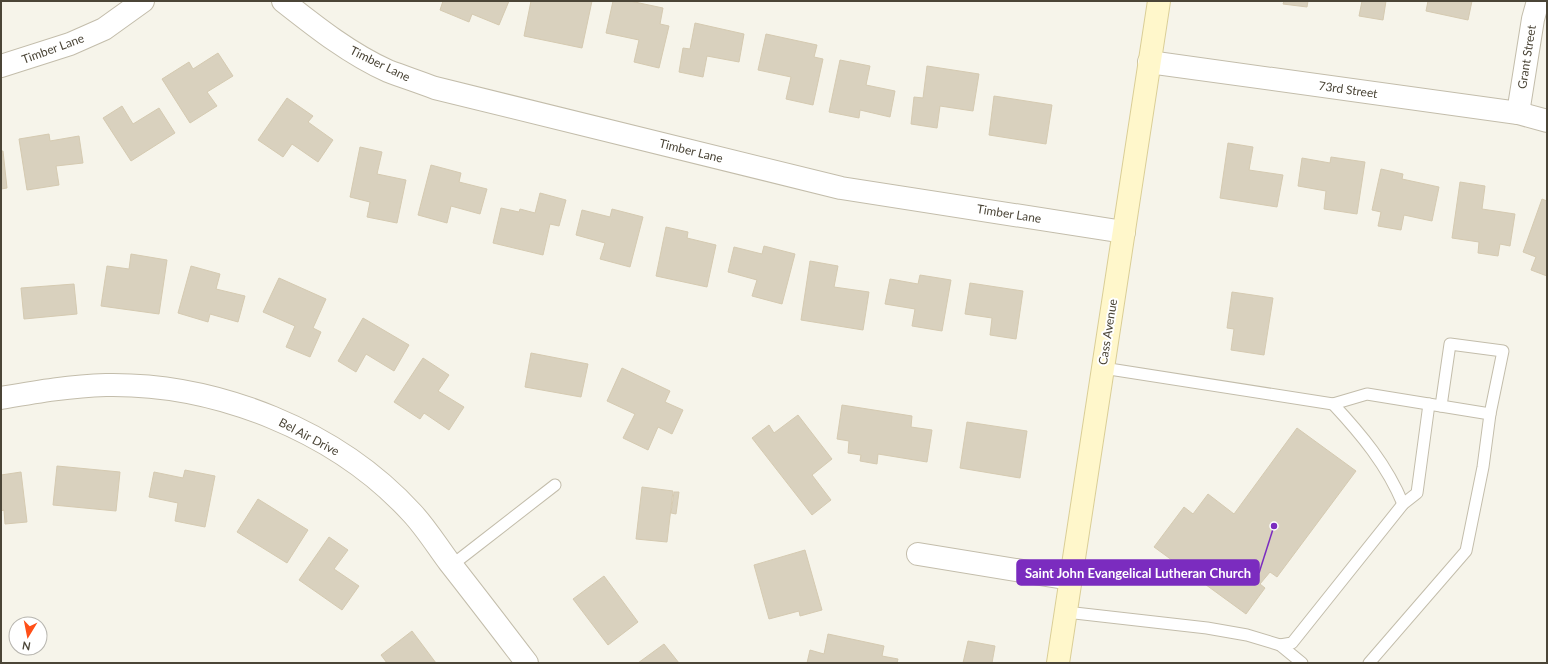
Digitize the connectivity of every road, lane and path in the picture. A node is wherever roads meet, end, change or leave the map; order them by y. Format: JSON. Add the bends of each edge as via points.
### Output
{"nodes":[{"id":1,"x":143,"y":1,"type":"edge"},
{"id":2,"x":283,"y":1,"type":"edge"},
{"id":3,"x":1158,"y":1,"type":"edge"},
{"id":4,"x":1538,"y":1,"type":"edge"},
{"id":5,"x":1149,"y":62,"type":"junction"},
{"id":6,"x":1,"y":66,"type":"edge"},
{"id":7,"x":1518,"y":113,"type":"junction"},
{"id":8,"x":1547,"y":121,"type":"edge"},
{"id":9,"x":1124,"y":232,"type":"junction"},
{"id":10,"x":1103,"y":368,"type":"junction"},
{"id":11,"x":1,"y":398,"type":"edge"},
{"id":12,"x":1332,"y":404,"type":"junction"},
{"id":13,"x":1429,"y":404,"type":"junction"},
{"id":14,"x":1441,"y":406,"type":"junction"},
{"id":15,"x":1490,"y":414,"type":"junction"},
{"id":16,"x":555,"y":485,"type":"dead end"},
{"id":17,"x":1403,"y":504,"type":"junction"},
{"id":18,"x":918,"y":554,"type":"dead end"},
{"id":19,"x":452,"y":565,"type":"junction"},
{"id":20,"x":1071,"y":579,"type":"junction"},
{"id":21,"x":1066,"y":612,"type":"junction"},
{"id":22,"x":1280,"y":646,"type":"junction"},
{"id":23,"x":527,"y":663,"type":"edge"},
{"id":24,"x":1058,"y":663,"type":"edge"},
{"id":25,"x":1302,"y":663,"type":"edge"},
{"id":26,"x":1369,"y":663,"type":"edge"}],
"edges":[{"from":1,"to":6,"type":"street","name":"Timber Lane","via":[[104,29],[70,44]]},
{"from":2,"to":9,"type":"street","name":"Timber Lane","via":[[350,50],[388,71],[435,88],[841,188]]},
{"from":3,"to":5,"type":"main road","name":"Cass Avenue"},
{"from":4,"to":7,"type":"street","name":"Grant Street"},
{"from":5,"to":7,"type":"street","name":"73rd Street"},
{"from":5,"to":9,"type":"main road","name":"Cass Avenue"},
{"from":7,"to":8,"type":"street","name":"73rd Street"},
{"from":9,"to":10,"type":"main road","name":"Cass Avenue"},
{"from":10,"to":12,"type":"lane"},
{"from":10,"to":20,"type":"main road","name":"Cass Avenue"},
{"from":11,"to":19,"type":"street","name":"Bel Air Drive","via":[[57,388],[156,388],[187,392],[264,414],[301,431],[369,474],[413,514]]},
{"from":12,"to":13,"type":"lane","via":[[1367,394]]},
{"from":12,"to":17,"type":"lane","via":[[1363,437],[1394,481]]},
{"from":13,"to":14,"type":"lane"},
{"from":13,"to":17,"type":"lane","via":[[1417,493]]},
{"from":14,"to":15,"type":"lane"},
{"from":14,"to":15,"type":"lane","via":[[1450,344],[1503,351]]},
{"from":15,"to":26,"type":"lane","via":[[1483,467],[1466,551]]},
{"from":16,"to":19,"type":"lane"},
{"from":17,"to":22,"type":"lane","via":[[1292,643]]},
{"from":18,"to":20,"type":"street"},
{"from":19,"to":23,"type":"street","name":"Bel Air Drive"},
{"from":20,"to":21,"type":"main road","name":"Cass Avenue"},
{"from":21,"to":22,"type":"lane","via":[[1207,628]]},
{"from":21,"to":24,"type":"main road","name":"Cass Avenue"},
{"from":22,"to":25,"type":"lane"}]}
